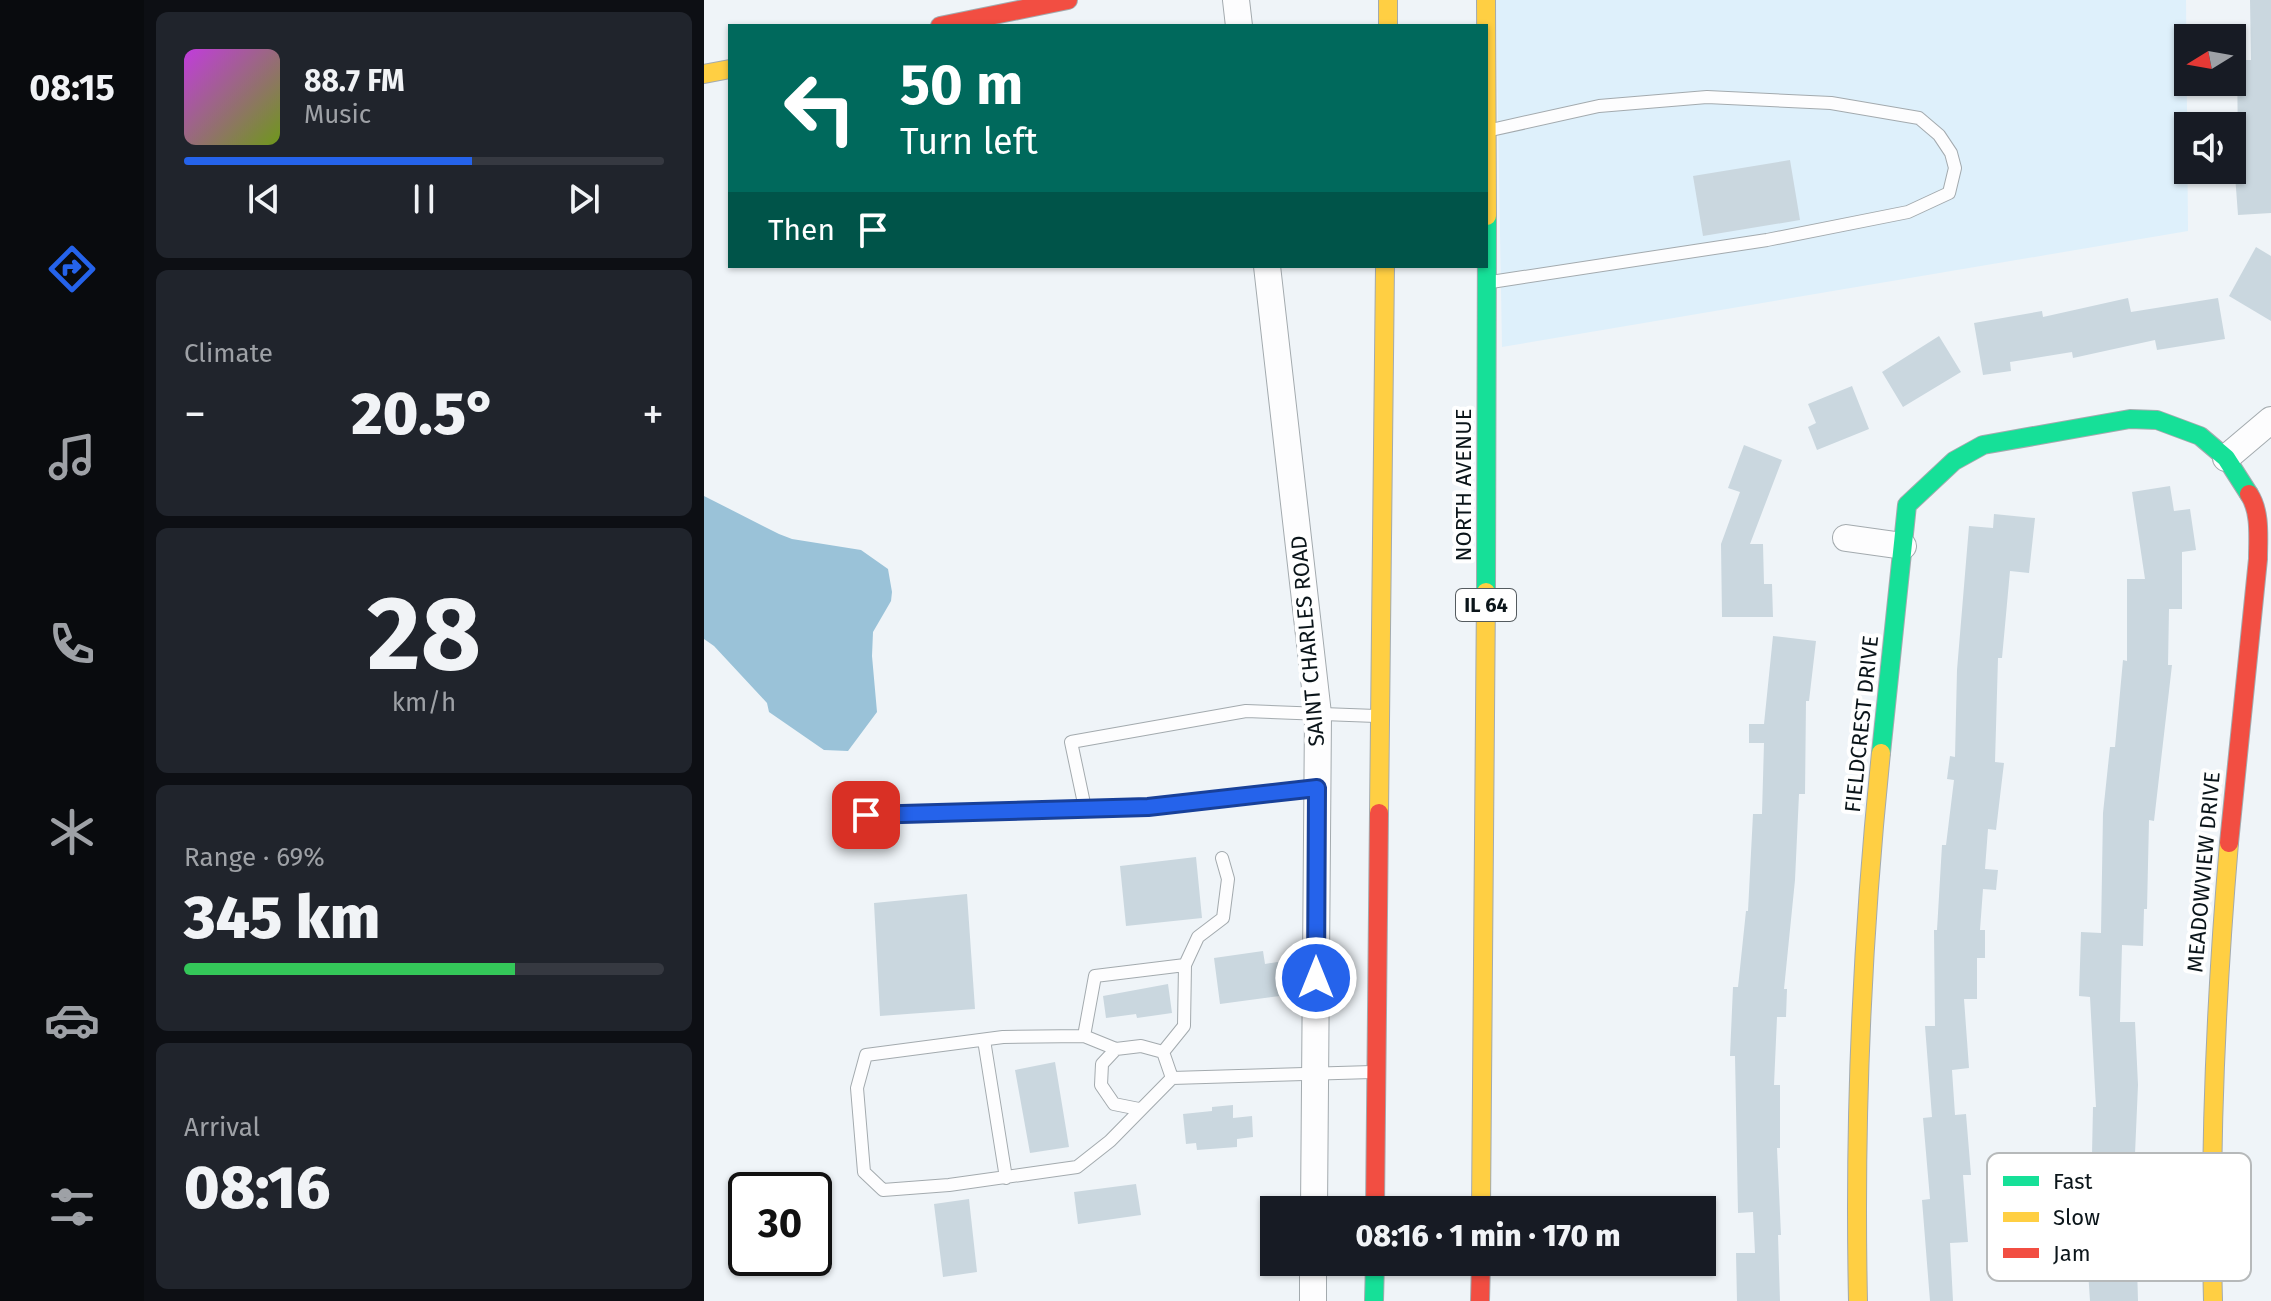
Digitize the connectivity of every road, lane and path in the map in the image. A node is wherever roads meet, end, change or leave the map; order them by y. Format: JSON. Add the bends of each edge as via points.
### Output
{"nodes":[{"id":1,"x":1068,"y":0,"type":"edge"},
{"id":2,"x":1236,"y":0,"type":"edge"},
{"id":3,"x":1388,"y":0,"type":"edge"},
{"id":4,"x":1486,"y":0,"type":"edge"},
{"id":5,"x":950,"y":24,"type":"edge"},
{"id":6,"x":1239,"y":24,"type":"edge"},
{"id":7,"x":1388,"y":24,"type":"edge"},
{"id":8,"x":1486,"y":24,"type":"edge"},
{"id":9,"x":728,"y":69,"type":"edge"},
{"id":10,"x":704,"y":74,"type":"edge"},
{"id":11,"x":1488,"y":131,"type":"edge"},
{"id":12,"x":1267,"y":268,"type":"edge"},
{"id":13,"x":1385,"y":268,"type":"edge"},
{"id":14,"x":1488,"y":268,"type":"edge"},
{"id":15,"x":1488,"y":282,"type":"junction"},
{"id":16,"x":2271,"y":420,"type":"edge"},
{"id":17,"x":2226,"y":458,"type":"junction"},
{"id":18,"x":1846,"y":538,"type":"dead end"},
{"id":19,"x":1903,"y":546,"type":"junction"},
{"id":20,"x":1318,"y":714,"type":"junction"},
{"id":21,"x":1379,"y":716,"type":"junction"},
{"id":22,"x":1317,"y":788,"type":"junction"},
{"id":23,"x":1085,"y":808,"type":"junction"},
{"id":24,"x":866,"y":815,"type":"dead end"},
{"id":25,"x":1222,"y":858,"type":"dead end"},
{"id":26,"x":1185,"y":965,"type":"junction"},
{"id":27,"x":1084,"y":1036,"type":"junction"},
{"id":28,"x":984,"y":1040,"type":"junction"},
{"id":29,"x":1116,"y":1049,"type":"junction"},
{"id":30,"x":1163,"y":1052,"type":"junction"},
{"id":31,"x":1376,"y":1072,"type":"junction"},
{"id":32,"x":1315,"y":1073,"type":"junction"},
{"id":33,"x":1172,"y":1078,"type":"junction"},
{"id":34,"x":1139,"y":1109,"type":"junction"},
{"id":35,"x":2210,"y":1153,"type":"edge"},
{"id":36,"x":1006,"y":1178,"type":"junction"},
{"id":37,"x":1314,"y":1196,"type":"edge"},
{"id":38,"x":1375,"y":1196,"type":"edge"},
{"id":39,"x":1481,"y":1196,"type":"edge"},
{"id":40,"x":1313,"y":1276,"type":"edge"},
{"id":41,"x":1375,"y":1276,"type":"edge"},
{"id":42,"x":1481,"y":1276,"type":"edge"},
{"id":43,"x":2213,"y":1281,"type":"edge"},
{"id":44,"x":1313,"y":1301,"type":"edge"},
{"id":45,"x":1374,"y":1301,"type":"edge"},
{"id":46,"x":1480,"y":1301,"type":"edge"},
{"id":47,"x":1858,"y":1301,"type":"edge"},
{"id":48,"x":2213,"y":1301,"type":"edge"}],
"edges":[{"from":1,"to":5,"type":"main road"},
{"from":2,"to":6,"type":"street"},
{"from":3,"to":7,"type":"main road"},
{"from":4,"to":8,"type":"main road","name":"NORTH AVENUE","number":"IL 64"},
{"from":9,"to":10,"type":"main road"},
{"from":11,"to":15,"type":"lane","via":[[1599,106],[1707,97],[1831,103],[1919,118],[1939,135],[1955,168],[1949,193],[1908,212],[1767,240]]},
{"from":12,"to":20,"type":"street","name":"SAINT CHARLES ROAD"},
{"from":13,"to":21,"type":"main road"},
{"from":14,"to":15,"type":"main road","name":"NORTH AVENUE","number":"IL 64"},
{"from":15,"to":39,"type":"main road","name":"NORTH AVENUE","number":"IL 64"},
{"from":16,"to":17,"type":"street"},
{"from":17,"to":19,"type":"main road","name":"FIELDCREST DRIVE","via":[[2200,436],[2157,420],[2130,419],[1983,445],[1954,461],[1907,505]]},
{"from":17,"to":35,"type":"main road","name":"MEADOWVIEW DRIVE","via":[[2254,501],[2258,559],[2223,896]]},
{"from":18,"to":19,"type":"street"},
{"from":19,"to":47,"type":"main road","name":"FIELDCREST DRIVE","via":[[1860,1014]]},
{"from":20,"to":21,"type":"lane"},
{"from":20,"to":22,"type":"street","name":"SAINT CHARLES ROAD"},
{"from":20,"to":23,"type":"lane","via":[[1246,711],[1071,742]]},
{"from":21,"to":31,"type":"main road"},
{"from":22,"to":23,"type":"lane","via":[[1148,807]]},
{"from":22,"to":32,"type":"street","name":"SAINT CHARLES ROAD"},
{"from":23,"to":24,"type":"lane"},
{"from":25,"to":26,"type":"lane","via":[[1228,879],[1223,918],[1198,937]]},
{"from":26,"to":27,"type":"lane","via":[[1095,976]]},
{"from":26,"to":30,"type":"lane","via":[[1184,1026]]},
{"from":27,"to":28,"type":"lane"},
{"from":27,"to":29,"type":"lane"},
{"from":28,"to":36,"type":"lane"},
{"from":28,"to":36,"type":"lane","via":[[866,1055],[857,1088],[864,1172],[883,1190]]},
{"from":29,"to":30,"type":"lane","via":[[1141,1046]]},
{"from":29,"to":34,"type":"lane","via":[[1102,1064],[1101,1085],[1114,1104]]},
{"from":30,"to":33,"type":"lane"},
{"from":31,"to":32,"type":"lane"},
{"from":31,"to":38,"type":"main road"},
{"from":32,"to":33,"type":"lane"},
{"from":32,"to":37,"type":"street","name":"SAINT CHARLES ROAD"},
{"from":33,"to":34,"type":"lane"},
{"from":34,"to":36,"type":"lane","via":[[1077,1167]]},
{"from":40,"to":44,"type":"street"},
{"from":41,"to":45,"type":"main road"},
{"from":42,"to":46,"type":"main road"},
{"from":43,"to":48,"type":"main road","name":"MEADOWVIEW DRIVE"}]}
